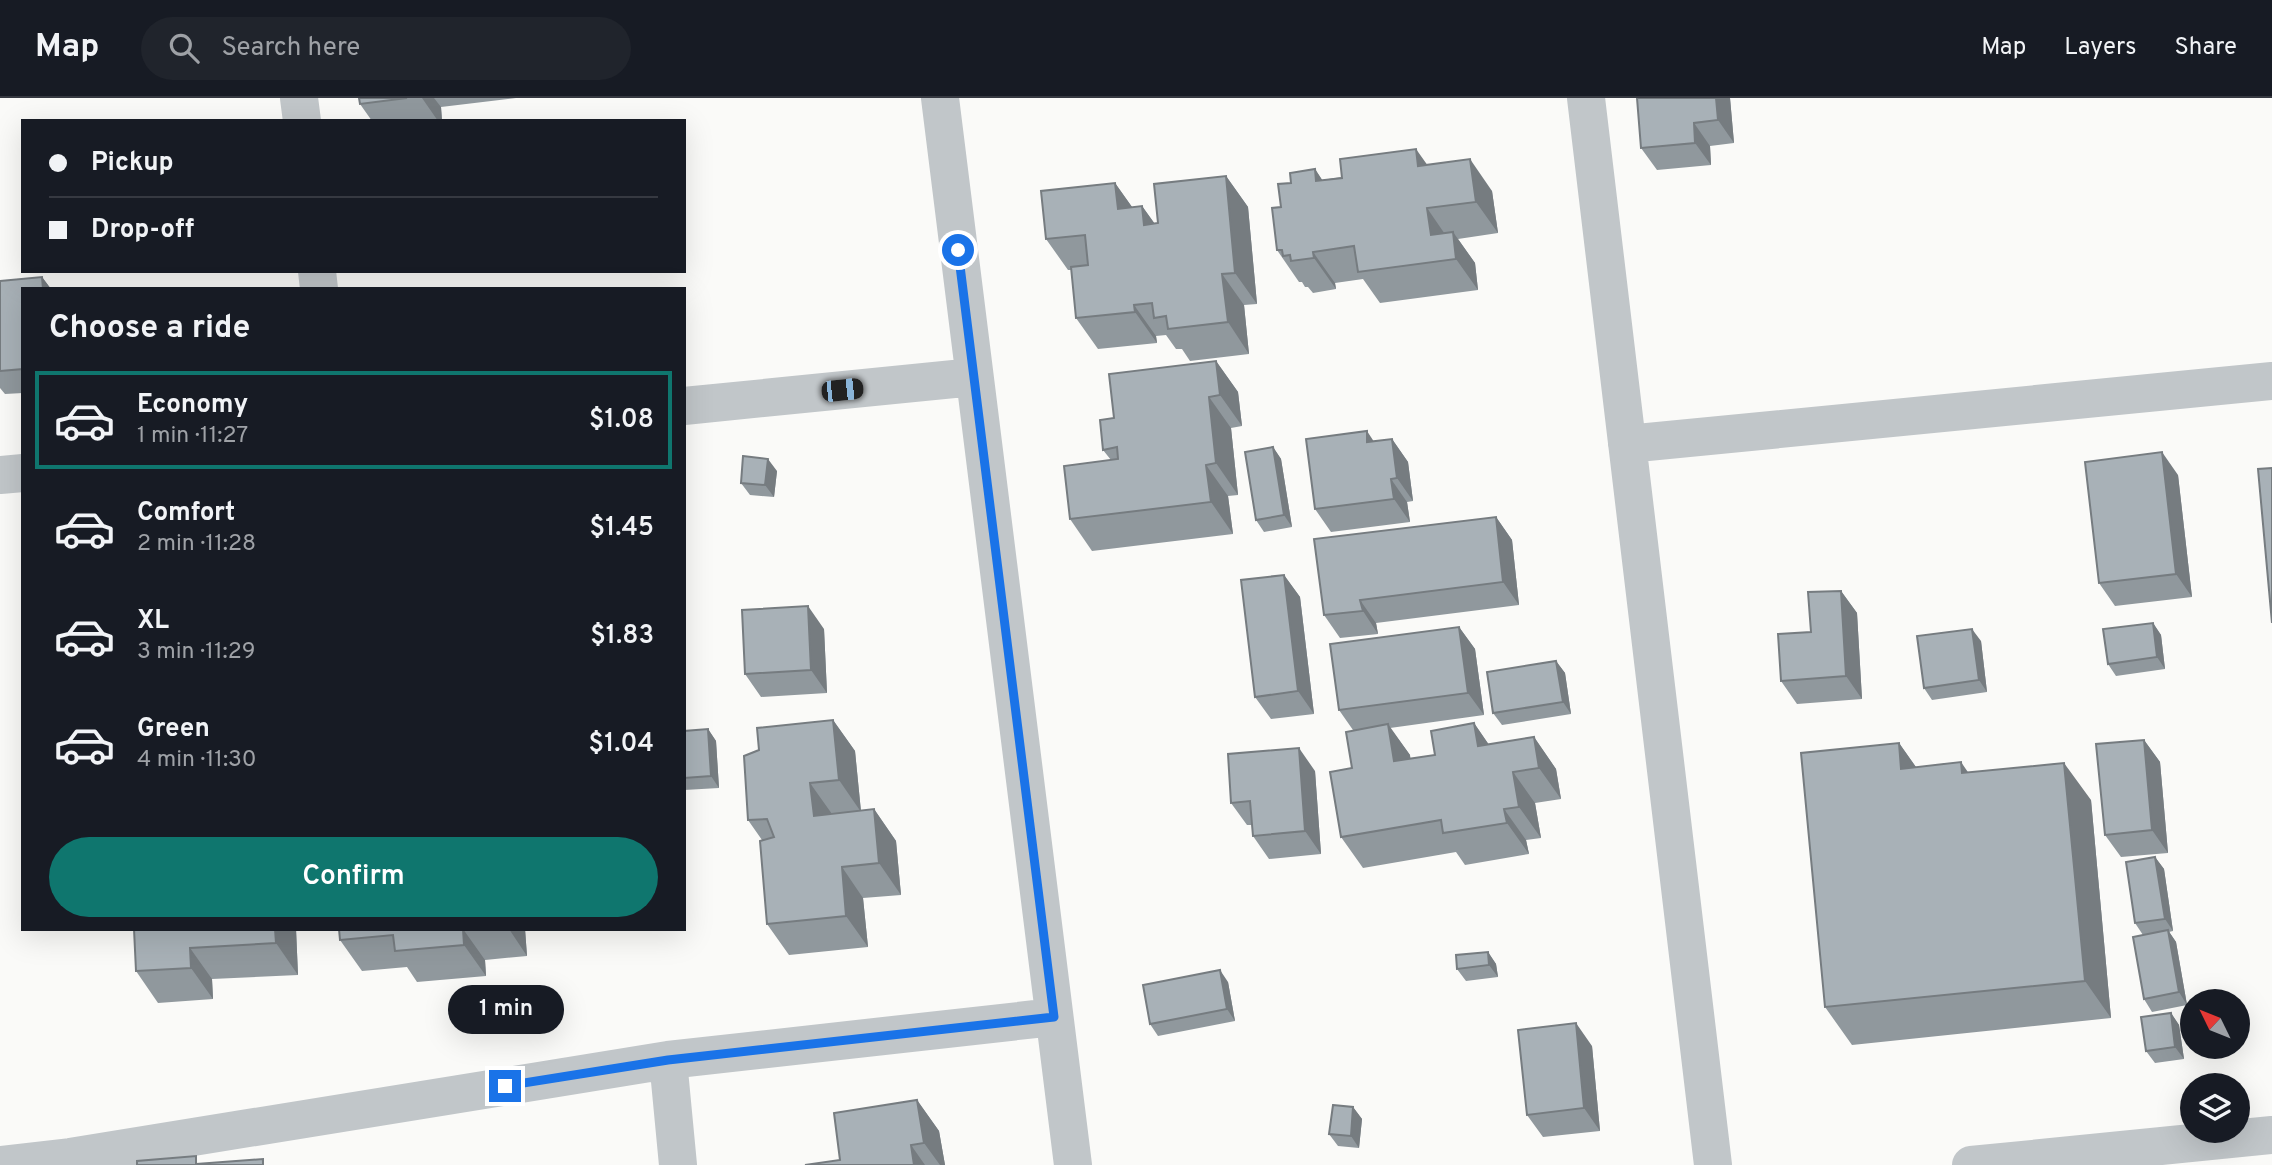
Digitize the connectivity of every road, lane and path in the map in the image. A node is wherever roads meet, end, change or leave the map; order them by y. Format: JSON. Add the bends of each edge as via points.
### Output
{"nodes":[{"id":1,"x":299,"y":98,"type":"edge"},
{"id":2,"x":940,"y":98,"type":"edge"},
{"id":3,"x":1586,"y":98,"type":"edge"},
{"id":4,"x":302,"y":119,"type":"edge"},
{"id":5,"x":974,"y":377,"type":"junction"},
{"id":6,"x":2272,"y":381,"type":"edge"},
{"id":7,"x":686,"y":406,"type":"edge"},
{"id":8,"x":1627,"y":444,"type":"junction"},
{"id":9,"x":21,"y":473,"type":"edge"},
{"id":10,"x":0,"y":475,"type":"edge"},
{"id":11,"x":1054,"y":1017,"type":"junction"},
{"id":12,"x":668,"y":1060,"type":"junction"},
{"id":13,"x":2272,"y":1135,"type":"edge"},
{"id":14,"x":70,"y":1161,"type":"edge"},
{"id":15,"x":2,"y":1165,"type":"edge"},
{"id":16,"x":678,"y":1165,"type":"edge"},
{"id":17,"x":1073,"y":1165,"type":"edge"},
{"id":18,"x":1713,"y":1165,"type":"edge"},
{"id":19,"x":1971,"y":1165,"type":"edge"}],
"edges":[{"from":1,"to":4,"type":"street"},
{"from":2,"to":5,"type":"street"},
{"from":3,"to":8,"type":"street"},
{"from":5,"to":7,"type":"street"},
{"from":5,"to":11,"type":"street"},
{"from":6,"to":8,"type":"street"},
{"from":8,"to":18,"type":"street"},
{"from":9,"to":10,"type":"street"},
{"from":11,"to":12,"type":"street"},
{"from":11,"to":17,"type":"street"},
{"from":12,"to":14,"type":"street"},
{"from":12,"to":16,"type":"street"},
{"from":13,"to":19,"type":"street"},
{"from":14,"to":15,"type":"street"}]}
